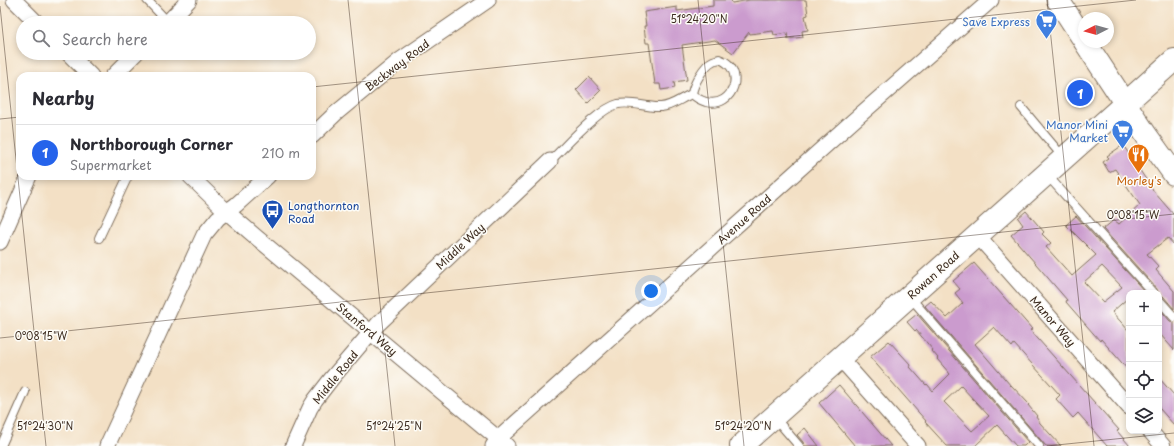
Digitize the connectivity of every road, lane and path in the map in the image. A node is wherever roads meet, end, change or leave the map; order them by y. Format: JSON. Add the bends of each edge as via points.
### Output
{"nodes":[{"id":1,"x":14,"y":0,"type":"edge"},
{"id":2,"x":147,"y":0,"type":"edge"},
{"id":3,"x":189,"y":0,"type":"edge"},
{"id":4,"x":488,"y":0,"type":"edge"},
{"id":5,"x":991,"y":0,"type":"edge"},
{"id":6,"x":1058,"y":0,"type":"edge"},
{"id":7,"x":30,"y":16,"type":"edge"},
{"id":8,"x":162,"y":16,"type":"edge"},
{"id":9,"x":174,"y":16,"type":"edge"},
{"id":10,"x":1078,"y":30,"type":"edge"},
{"id":11,"x":1089,"y":48,"type":"edge"},
{"id":12,"x":73,"y":60,"type":"edge"},
{"id":13,"x":129,"y":60,"type":"edge"},
{"id":14,"x":1174,"y":60,"type":"edge"},
{"id":15,"x":82,"y":72,"type":"edge"},
{"id":16,"x":117,"y":72,"type":"edge"},
{"id":17,"x":692,"y":94,"type":"junction"},
{"id":18,"x":1125,"y":104,"type":"junction"},
{"id":19,"x":1021,"y":107,"type":"dead end"},
{"id":20,"x":316,"y":132,"type":"edge"},
{"id":21,"x":1064,"y":158,"type":"junction"},
{"id":22,"x":550,"y":161,"type":"joint"},
{"id":23,"x":1046,"y":174,"type":"junction"},
{"id":24,"x":1174,"y":174,"type":"edge"},
{"id":25,"x":27,"y":180,"type":"edge"},
{"id":26,"x":126,"y":180,"type":"edge"},
{"id":27,"x":194,"y":180,"type":"edge"},
{"id":28,"x":264,"y":180,"type":"edge"},
{"id":29,"x":227,"y":212,"type":"junction"},
{"id":30,"x":978,"y":236,"type":"junction"},
{"id":31,"x":99,"y":238,"type":"dead end"},
{"id":32,"x":0,"y":242,"type":"edge"},
{"id":33,"x":1150,"y":290,"type":"edge"},
{"id":34,"x":909,"y":297,"type":"junction"},
{"id":35,"x":1162,"y":303,"type":"edge"},
{"id":36,"x":1174,"y":317,"type":"edge"},
{"id":37,"x":372,"y":332,"type":"junction"},
{"id":38,"x":840,"y":358,"type":"junction"},
{"id":39,"x":25,"y":392,"type":"dead end"},
{"id":40,"x":1126,"y":404,"type":"edge"},
{"id":41,"x":774,"y":417,"type":"junction"},
{"id":42,"x":1153,"y":434,"type":"edge"},
{"id":43,"x":499,"y":444,"type":"edge"},
{"id":44,"x":1,"y":446,"type":"edge"},
{"id":45,"x":107,"y":446,"type":"edge"},
{"id":46,"x":293,"y":446,"type":"edge"},
{"id":47,"x":741,"y":446,"type":"edge"},
{"id":48,"x":799,"y":446,"type":"edge"},
{"id":49,"x":918,"y":446,"type":"edge"},
{"id":50,"x":1039,"y":446,"type":"edge"},
{"id":51,"x":1163,"y":446,"type":"edge"}],
"edges":[{"from":1,"to":7,"type":"street"},
{"from":2,"to":8,"type":"lane"},
{"from":3,"to":9,"type":"street"},
{"from":4,"to":20,"type":"street","name":"Beckway Road","via":[[399,61]]},
{"from":5,"to":43,"type":"street","name":"Avenue Road","via":[[853,120]]},
{"from":6,"to":10,"type":"main road"},
{"from":11,"to":18,"type":"main road"},
{"from":12,"to":15,"type":"street"},
{"from":13,"to":16,"type":"street"},
{"from":14,"to":18,"type":"main road","name":"Rowan Road"},
{"from":17,"to":17,"type":"lane","via":[[695,98],[710,103],[725,99],[732,89],[733,69],[719,59],[709,63],[697,80]]},
{"from":17,"to":22,"type":"lane","via":[[662,107],[620,104],[606,109]]},
{"from":18,"to":21,"type":"main road","name":"Rowan Road"},
{"from":18,"to":24,"type":"main road"},
{"from":19,"to":21,"type":"lane"},
{"from":21,"to":23,"type":"main road","name":"Rowan Road"},
{"from":22,"to":37,"type":"street","name":"Middle Way"},
{"from":23,"to":30,"type":"main road","name":"Rowan Road"},
{"from":23,"to":33,"type":"lane"},
{"from":25,"to":32,"type":"street"},
{"from":26,"to":31,"type":"lane"},
{"from":27,"to":29,"type":"street","name":"Stanford Way"},
{"from":28,"to":29,"type":"street"},
{"from":29,"to":37,"type":"street","name":"Stanford Way"},
{"from":29,"to":45,"type":"street","via":[[218,218],[204,235]]},
{"from":30,"to":34,"type":"main road","name":"Rowan Road"},
{"from":30,"to":40,"type":"street","name":"Manor Way"},
{"from":34,"to":38,"type":"main road","name":"Rowan Road"},
{"from":34,"to":50,"type":"lane"},
{"from":35,"to":36,"type":"lane"},
{"from":37,"to":43,"type":"street","name":"Stanford Way"},
{"from":37,"to":46,"type":"street","name":"Middle Road","via":[[315,400]]},
{"from":38,"to":41,"type":"main road","name":"Rowan Road"},
{"from":38,"to":49,"type":"street"},
{"from":39,"to":44,"type":"lane"},
{"from":41,"to":47,"type":"main road","name":"Rowan Road"},
{"from":41,"to":48,"type":"lane"},
{"from":42,"to":51,"type":"street"}]}
